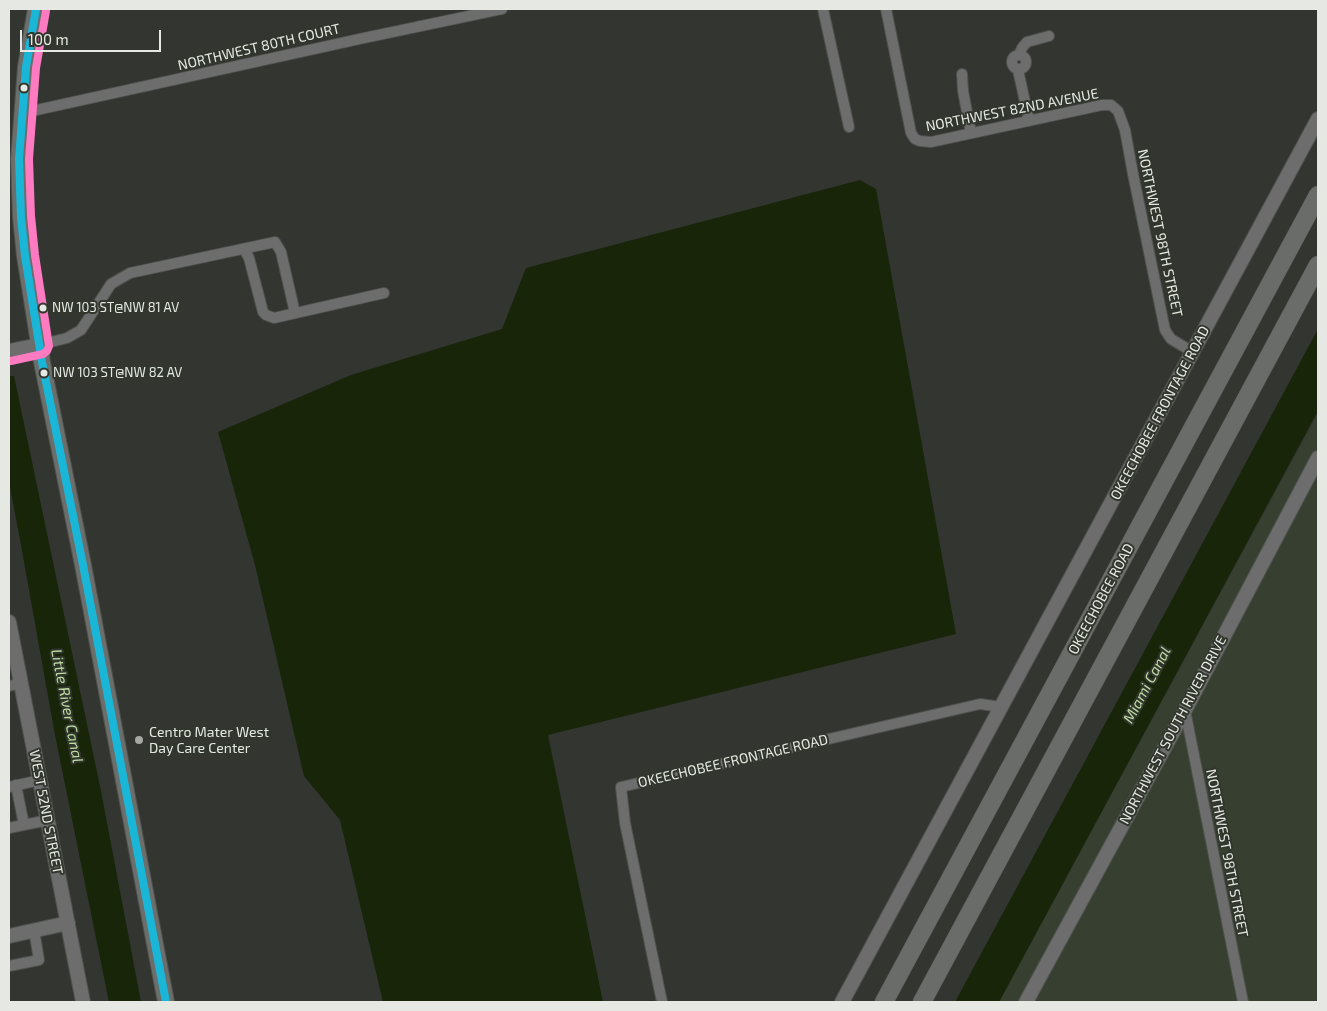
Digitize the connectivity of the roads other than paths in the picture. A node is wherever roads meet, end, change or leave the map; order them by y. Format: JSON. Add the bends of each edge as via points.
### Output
{"nodes":[{"id":1,"x":36,"y":9,"type":"edge"},
{"id":2,"x":502,"y":9,"type":"edge"},
{"id":3,"x":823,"y":9,"type":"edge"},
{"id":4,"x":886,"y":9,"type":"edge"},
{"id":5,"x":1049,"y":36,"type":"dead end"},
{"id":6,"x":962,"y":74,"type":"dead end"},
{"id":7,"x":1115,"y":107,"type":"joint"},
{"id":8,"x":23,"y":113,"type":"junction"},
{"id":9,"x":1318,"y":119,"type":"edge"},
{"id":10,"x":1029,"y":120,"type":"junction"},
{"id":11,"x":850,"y":127,"type":"dead end"},
{"id":12,"x":971,"y":133,"type":"junction"},
{"id":13,"x":1318,"y":195,"type":"edge"},
{"id":14,"x":244,"y":249,"type":"junction"},
{"id":15,"x":1318,"y":265,"type":"edge"},
{"id":16,"x":384,"y":293,"type":"dead end"},
{"id":17,"x":295,"y":313,"type":"junction"},
{"id":18,"x":39,"y":345,"type":"junction"},
{"id":19,"x":9,"y":351,"type":"edge"},
{"id":20,"x":1193,"y":352,"type":"junction"},
{"id":21,"x":1318,"y":458,"type":"edge"},
{"id":22,"x":9,"y":622,"type":"edge"},
{"id":23,"x":15,"y":685,"type":"edge"},
{"id":24,"x":1001,"y":707,"type":"junction"},
{"id":25,"x":1185,"y":710,"type":"junction"},
{"id":26,"x":40,"y":780,"type":"junction"},
{"id":27,"x":12,"y":786,"type":"edge"},
{"id":28,"x":48,"y":820,"type":"junction"},
{"id":29,"x":24,"y":825,"type":"junction"},
{"id":30,"x":9,"y":828,"type":"edge"},
{"id":31,"x":68,"y":923,"type":"junction"},
{"id":32,"x":34,"y":930,"type":"junction"},
{"id":33,"x":9,"y":936,"type":"edge"},
{"id":34,"x":9,"y":966,"type":"edge"},
{"id":35,"x":83,"y":1002,"type":"edge"},
{"id":36,"x":166,"y":1002,"type":"edge"},
{"id":37,"x":662,"y":1002,"type":"edge"},
{"id":38,"x":842,"y":1002,"type":"edge"},
{"id":39,"x":884,"y":1002,"type":"edge"},
{"id":40,"x":922,"y":1002,"type":"edge"},
{"id":41,"x":1026,"y":1002,"type":"edge"},
{"id":42,"x":1243,"y":1002,"type":"edge"}],
"edges":[{"from":1,"to":8,"type":"main road","via":[[26,67]]},
{"from":2,"to":8,"type":"street","name":"NORTHWEST 80TH COURT"},
{"from":3,"to":11,"type":"street"},
{"from":4,"to":12,"type":"street","name":"NORTHWEST 82ND AVENUE","via":[[910,133],[920,141],[932,142]]},
{"from":5,"to":10,"type":"street","via":[[1031,40],[1012,62],[1018,70]]},
{"from":6,"to":12,"type":"street"},
{"from":7,"to":10,"type":"street","name":"NORTHWEST 82ND AVENUE","via":[[1102,104]]},
{"from":7,"to":20,"type":"street","name":"NORTHWEST 98TH STREET","via":[[1125,130],[1165,330],[1171,339]]},
{"from":8,"to":18,"type":"main road","via":[[19,159],[21,217]]},
{"from":9,"to":20,"type":"street","name":"OKEECHOBEE FRONTAGE ROAD"},
{"from":10,"to":12,"type":"street","name":"NORTHWEST 82ND AVENUE"},
{"from":13,"to":39,"type":"highway","name":"OKEECHOBEE ROAD"},
{"from":14,"to":17,"type":"street","via":[[266,316],[274,318]]},
{"from":14,"to":17,"type":"street","via":[[275,242],[281,252]]},
{"from":14,"to":18,"type":"street","via":[[130,273],[110,284],[81,330],[67,338]]},
{"from":15,"to":40,"type":"highway"},
{"from":16,"to":17,"type":"street"},
{"from":18,"to":19,"type":"street"},
{"from":18,"to":36,"type":"main road"},
{"from":20,"to":24,"type":"street","name":"OKEECHOBEE FRONTAGE ROAD"},
{"from":21,"to":25,"type":"street","name":"NORTHWEST SOUTH RIVER DRIVE"},
{"from":22,"to":23,"type":"street","name":"WEST 52ND STREET"},
{"from":23,"to":26,"type":"street","name":"WEST 52ND STREET"},
{"from":24,"to":37,"type":"street","name":"OKEECHOBEE FRONTAGE ROAD","via":[[980,704],[620,787]]},
{"from":24,"to":38,"type":"street","name":"OKEECHOBEE FRONTAGE ROAD"},
{"from":25,"to":41,"type":"street","name":"NORTHWEST SOUTH RIVER DRIVE"},
{"from":25,"to":42,"type":"street","name":"NORTHWEST 98TH STREET"},
{"from":26,"to":27,"type":"street"},
{"from":26,"to":28,"type":"street","name":"WEST 52ND STREET"},
{"from":27,"to":29,"type":"street"},
{"from":28,"to":29,"type":"street"},
{"from":28,"to":31,"type":"street","name":"WEST 52ND STREET"},
{"from":29,"to":30,"type":"street"},
{"from":31,"to":32,"type":"street"},
{"from":31,"to":35,"type":"street","name":"WEST 52ND STREET"},
{"from":32,"to":33,"type":"street"},
{"from":32,"to":34,"type":"street","via":[[39,960]]}]}
